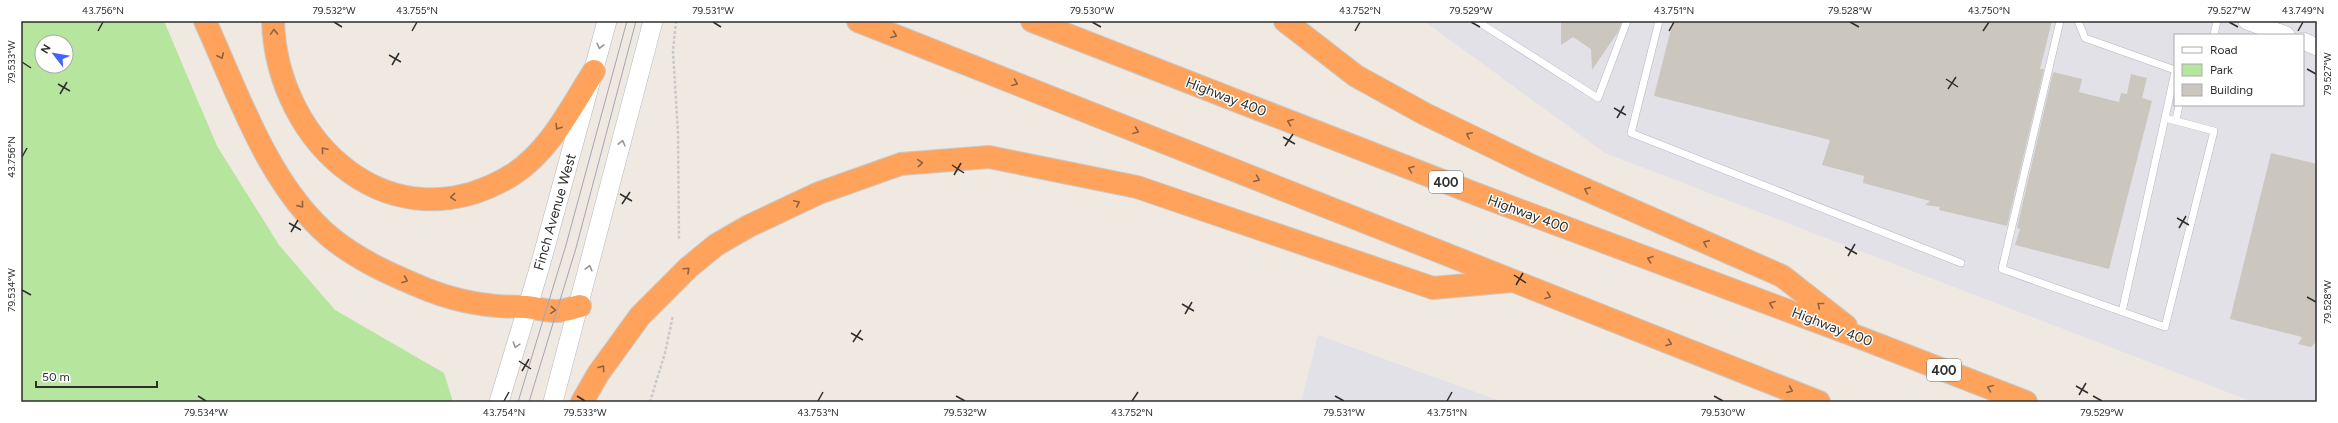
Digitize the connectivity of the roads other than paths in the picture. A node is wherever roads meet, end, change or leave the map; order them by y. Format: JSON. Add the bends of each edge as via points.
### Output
{"nodes":[{"id":1,"x":205,"y":21,"type":"edge"},
{"id":2,"x":273,"y":21,"type":"edge"},
{"id":3,"x":607,"y":21,"type":"edge"},
{"id":4,"x":653,"y":21,"type":"edge"},
{"id":5,"x":858,"y":21,"type":"edge"},
{"id":6,"x":1032,"y":21,"type":"edge"},
{"id":7,"x":1285,"y":21,"type":"edge"},
{"id":8,"x":1476,"y":21,"type":"edge"},
{"id":9,"x":1627,"y":21,"type":"edge"},
{"id":10,"x":1660,"y":21,"type":"edge"},
{"id":11,"x":2060,"y":21,"type":"edge"},
{"id":12,"x":2078,"y":21,"type":"edge"},
{"id":13,"x":2217,"y":21,"type":"edge"},
{"id":14,"x":2247,"y":21,"type":"edge"},
{"id":15,"x":2214,"y":34,"type":"edge"},
{"id":16,"x":2283,"y":34,"type":"edge"},
{"id":17,"x":2304,"y":41,"type":"edge"},
{"id":18,"x":2317,"y":47,"type":"edge"},
{"id":19,"x":594,"y":71,"type":"junction"},
{"id":20,"x":2174,"y":71,"type":"edge"},
{"id":21,"x":2174,"y":76,"type":"edge"},
{"id":22,"x":2179,"y":106,"type":"edge"},
{"id":23,"x":2165,"y":118,"type":"junction"},
{"id":24,"x":2176,"y":120,"type":"junction"},
{"id":25,"x":1961,"y":263,"type":"dead end"},
{"id":26,"x":1512,"y":281,"type":"junction"},
{"id":27,"x":580,"y":306,"type":"junction"},
{"id":28,"x":527,"y":307,"type":"junction"},
{"id":29,"x":2122,"y":312,"type":"junction"},
{"id":30,"x":1861,"y":338,"type":"junction"},
{"id":31,"x":498,"y":402,"type":"edge"},
{"id":32,"x":553,"y":402,"type":"edge"},
{"id":33,"x":582,"y":402,"type":"edge"},
{"id":34,"x":1819,"y":402,"type":"edge"},
{"id":35,"x":2026,"y":402,"type":"edge"}],
"edges":[{"from":1,"to":28,"type":"highway","one_way":true,"via":[[248,119],[278,174],[302,207],[330,236],[363,260],[442,295],[500,308]]},
{"from":19,"to":2,"type":"highway","one_way":true,"via":[[554,133],[531,160],[513,174],[488,188],[461,197],[434,199],[402,195],[367,184],[343,169],[314,138],[290,98],[280,73],[274,47]]},
{"from":3,"to":19,"type":"main road","name":"Finch Avenue West","one_way":true},
{"from":27,"to":4,"type":"main road","one_way":true},
{"from":5,"to":26,"type":"highway","one_way":true},
{"from":30,"to":6,"type":"highway","name":"Highway 400","number":"400","one_way":true,"via":[[1476,194]]},
{"from":30,"to":7,"type":"highway","one_way":true,"via":[[1782,276],[1530,165],[1425,114],[1356,76]]},
{"from":8,"to":9,"type":"lane","via":[[1598,98]]},
{"from":10,"to":25,"type":"lane","via":[[1631,133]]},
{"from":11,"to":29,"type":"lane","via":[[2002,269]]},
{"from":12,"to":20,"type":"lane","via":[[2084,38]]},
{"from":13,"to":15,"type":"lane"},
{"from":14,"to":16,"type":"street"},
{"from":17,"to":18,"type":"street"},
{"from":19,"to":28,"type":"main road","name":"Finch Avenue West"},
{"from":21,"to":23,"type":"lane"},
{"from":22,"to":24,"type":"lane"},
{"from":23,"to":24,"type":"lane"},
{"from":23,"to":29,"type":"lane"},
{"from":24,"to":29,"type":"lane","via":[[2214,131],[2165,327]]},
{"from":33,"to":26,"type":"highway","one_way":true,"via":[[598,374],[640,316],[688,268],[716,245],[749,226],[819,194],[901,164],[989,157],[1137,187],[1433,288]]},
{"from":26,"to":34,"type":"highway","one_way":true},
{"from":28,"to":27,"type":"highway","one_way":true,"via":[[555,311]]},
{"from":27,"to":32,"type":"main road"},
{"from":28,"to":31,"type":"main road","name":"Finch Avenue West","one_way":true},
{"from":35,"to":30,"type":"highway","name":"Highway 400","number":"400","one_way":true}]}
